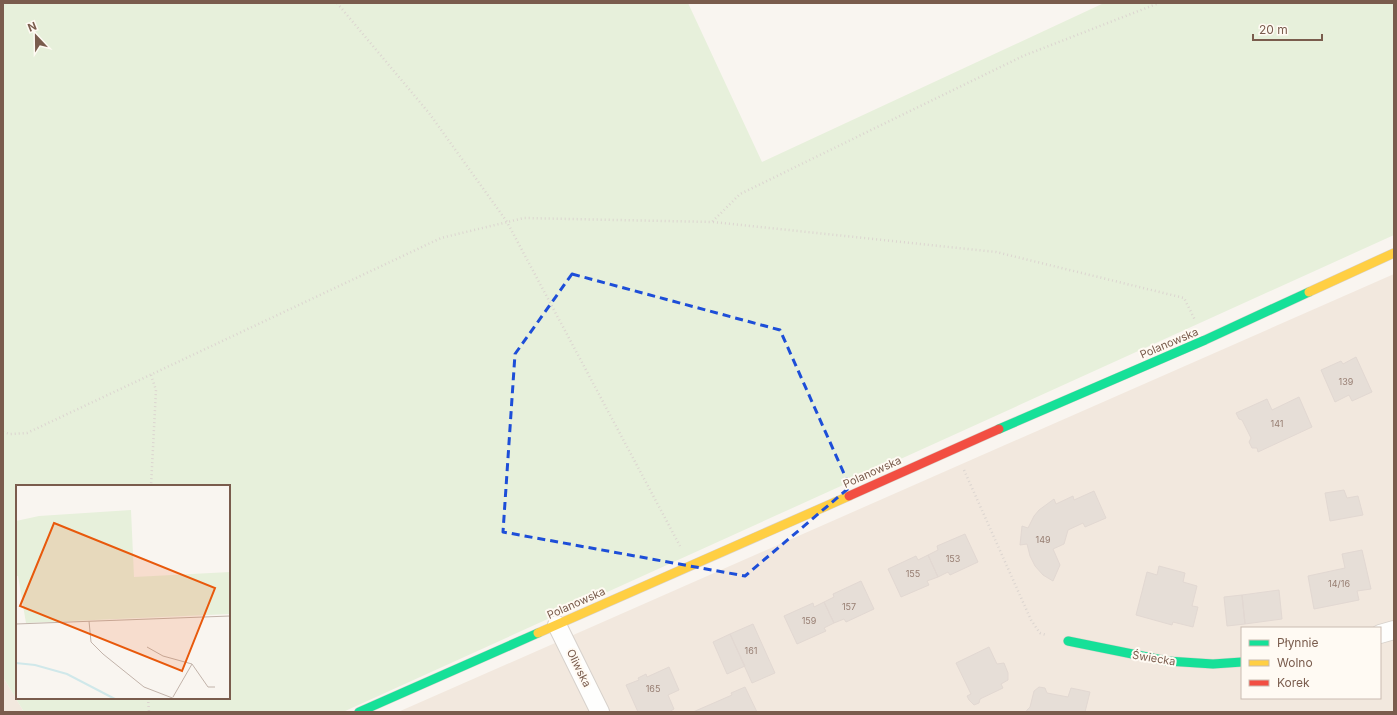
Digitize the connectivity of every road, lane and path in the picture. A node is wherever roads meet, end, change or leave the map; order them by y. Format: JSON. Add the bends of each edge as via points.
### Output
{"nodes":[{"id":1,"x":336,"y":3,"type":"edge"},
{"id":2,"x":1159,"y":3,"type":"edge"},
{"id":3,"x":507,"y":222,"type":"junction"},
{"id":4,"x":712,"y":222,"type":"junction"},
{"id":5,"x":1394,"y":253,"type":"edge"},
{"id":6,"x":1205,"y":340,"type":"junction"},
{"id":7,"x":151,"y":375,"type":"junction"},
{"id":8,"x":3,"y":432,"type":"edge"},
{"id":9,"x":954,"y":449,"type":"junction"},
{"id":10,"x":151,"y":485,"type":"edge"},
{"id":11,"x":690,"y":566,"type":"junction"},
{"id":12,"x":557,"y":625,"type":"junction"},
{"id":13,"x":1394,"y":630,"type":"edge"},
{"id":14,"x":1381,"y":634,"type":"edge"},
{"id":15,"x":1068,"y":641,"type":"joint"},
{"id":16,"x":1241,"y":662,"type":"edge"},
{"id":17,"x":148,"y":699,"type":"edge"},
{"id":18,"x":149,"y":712,"type":"edge"},
{"id":19,"x":359,"y":712,"type":"edge"},
{"id":20,"x":600,"y":712,"type":"edge"}],
"edges":[{"from":1,"to":3,"type":"path","via":[[429,113]]},
{"from":2,"to":4,"type":"path","via":[[1023,56],[740,194]]},
{"from":3,"to":4,"type":"path","via":[[524,218]]},
{"from":3,"to":7,"type":"path","via":[[441,238]]},
{"from":3,"to":11,"type":"path"},
{"from":4,"to":6,"type":"path","via":[[996,252],[1184,298]]},
{"from":5,"to":6,"type":"street","name":"Polanowska"},
{"from":6,"to":9,"type":"street","name":"Polanowska"},
{"from":7,"to":8,"type":"path","via":[[26,433]]},
{"from":7,"to":10,"type":"path","via":[[156,390]]},
{"from":9,"to":11,"type":"street","name":"Polanowska"},
{"from":9,"to":15,"type":"path","via":[[1032,620],[1040,633]]},
{"from":11,"to":12,"type":"street","name":"Polanowska"},
{"from":12,"to":19,"type":"street","name":"Polanowska"},
{"from":12,"to":20,"type":"street","name":"Oliwska"},
{"from":13,"to":14,"type":"street"},
{"from":15,"to":16,"type":"street","name":"Świecka","via":[[1167,661],[1213,664]]},
{"from":17,"to":18,"type":"path"}]}
